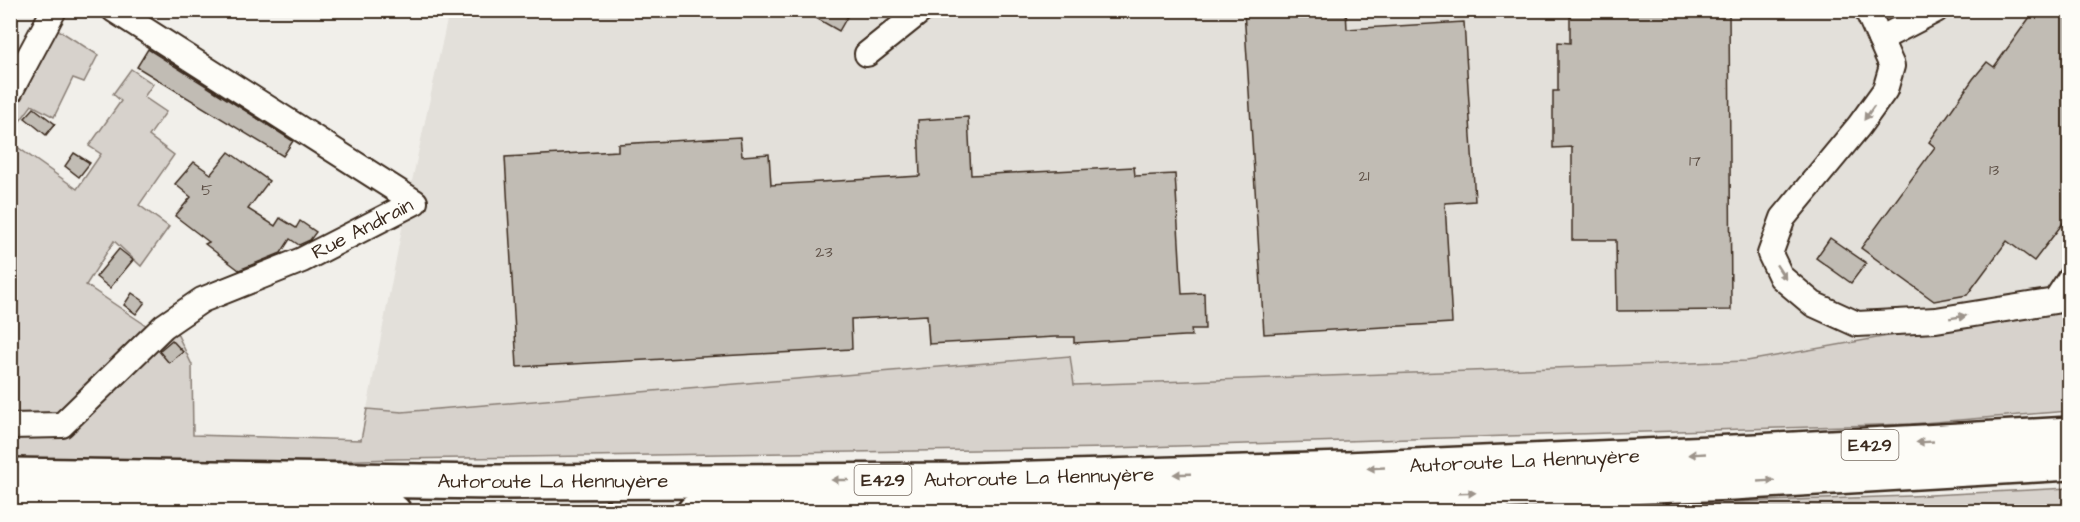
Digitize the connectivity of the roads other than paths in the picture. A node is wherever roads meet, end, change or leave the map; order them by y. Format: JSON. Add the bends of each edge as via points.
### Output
{"nodes":[{"id":1,"x":54,"y":10,"type":"edge"},
{"id":2,"x":114,"y":10,"type":"edge"},
{"id":3,"x":922,"y":10,"type":"edge"},
{"id":4,"x":1867,"y":10,"type":"edge"},
{"id":5,"x":1936,"y":10,"type":"edge"},
{"id":6,"x":1880,"y":39,"type":"junction"},
{"id":7,"x":867,"y":54,"type":"dead end"},
{"id":8,"x":10,"y":92,"type":"edge"},
{"id":9,"x":2070,"y":278,"type":"edge"},
{"id":10,"x":2070,"y":420,"type":"edge"},
{"id":11,"x":10,"y":426,"type":"edge"},
{"id":12,"x":2070,"y":434,"type":"edge"},
{"id":13,"x":1984,"y":439,"type":"junction"},
{"id":14,"x":2070,"y":463,"type":"edge"},
{"id":15,"x":2013,"y":468,"type":"junction"},
{"id":16,"x":2070,"y":468,"type":"edge"},
{"id":17,"x":10,"y":475,"type":"edge"},
{"id":18,"x":10,"y":504,"type":"edge"},
{"id":19,"x":394,"y":512,"type":"edge"},
{"id":20,"x":694,"y":512,"type":"edge"}],
"edges":[{"from":1,"to":8,"type":"street"},
{"from":2,"to":11,"type":"street","name":"Rue Andrain","via":[[415,202],[302,260],[202,300],[164,326],[62,425]]},
{"from":3,"to":7,"type":"street"},
{"from":4,"to":6,"type":"street"},
{"from":5,"to":6,"type":"street"},
{"from":6,"to":9,"type":"street","one_way":true,"via":[[1892,66],[1885,90],[1783,218],[1770,254],[1781,277],[1813,304],[1857,324],[1936,320],[2055,301]]},
{"from":10,"to":13,"type":"highway","via":[[2040,422]]},
{"from":12,"to":13,"type":"highway","name":"Autoroute La Hennuyère","number":"E429"},
{"from":13,"to":17,"type":"highway","name":"Autoroute La Hennuyère","number":"E429","one_way":true,"via":[[1358,469],[968,480],[481,482]]},
{"from":14,"to":15,"type":"highway","number":"E429"},
{"from":15,"to":16,"type":"highway"},
{"from":20,"to":15,"type":"highway","name":"Autoroute La Hennuyère","number":"E429","one_way":true,"via":[[969,510],[1733,483]]},
{"from":18,"to":19,"type":"highway"}]}
